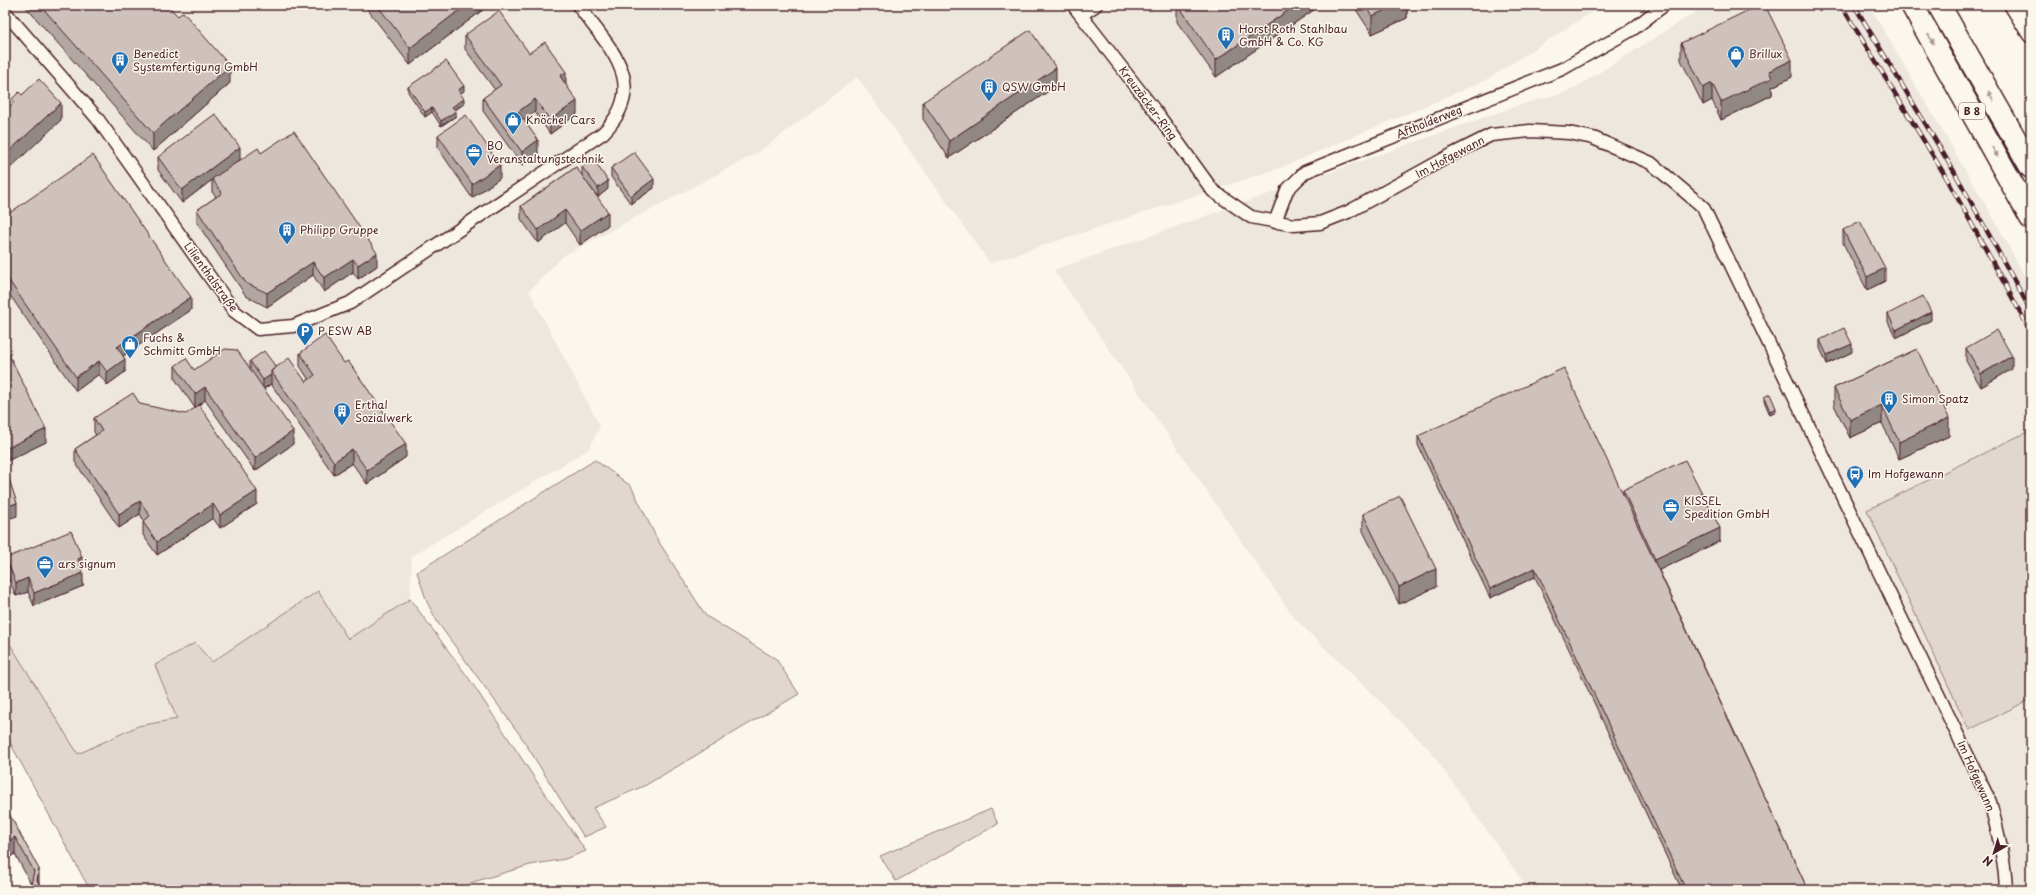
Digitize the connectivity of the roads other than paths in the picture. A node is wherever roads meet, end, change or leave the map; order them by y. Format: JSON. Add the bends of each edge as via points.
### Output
{"nodes":[{"id":1,"x":578,"y":5,"type":"edge"},
{"id":2,"x":1073,"y":5,"type":"edge"},
{"id":3,"x":1096,"y":5,"type":"edge"},
{"id":4,"x":1664,"y":5,"type":"edge"},
{"id":5,"x":1912,"y":5,"type":"edge"},
{"id":6,"x":1939,"y":5,"type":"edge"},
{"id":7,"x":2013,"y":5,"type":"edge"},
{"id":8,"x":5,"y":12,"type":"edge"},
{"id":9,"x":1081,"y":15,"type":"junction"},
{"id":10,"x":2031,"y":34,"type":"edge"},
{"id":11,"x":2031,"y":167,"type":"edge"},
{"id":12,"x":2031,"y":218,"type":"edge"},
{"id":13,"x":1275,"y":222,"type":"junction"},
{"id":14,"x":2006,"y":890,"type":"edge"}],
"edges":[{"from":1,"to":8,"type":"street","name":"Lilienthalstraße","via":[[623,71],[626,88],[623,105],[615,121],[603,134],[350,302],[293,326],[258,329],[234,311],[97,118]]},
{"from":2,"to":9,"type":"street","name":"Kreuzäcker-Ring"},
{"from":3,"to":9,"type":"street"},
{"from":4,"to":13,"type":"street","name":"Aftholderweg","via":[[1633,29],[1562,69],[1305,172],[1288,190]]},
{"from":5,"to":12,"type":"highway","number":"B 8","one_way":true},
{"from":11,"to":6,"type":"highway","number":"B 8","one_way":true},
{"from":7,"to":10,"type":"street"},
{"from":9,"to":13,"type":"street","name":"Kreuzäcker-Ring","via":[[1214,191],[1250,217]]},
{"from":13,"to":14,"type":"street","name":"Im Hofgewann","via":[[1294,225],[1320,223],[1348,212],[1491,135],[1530,130],[1593,138],[1652,163],[1703,208],[1990,802],[1998,830]]}]}
